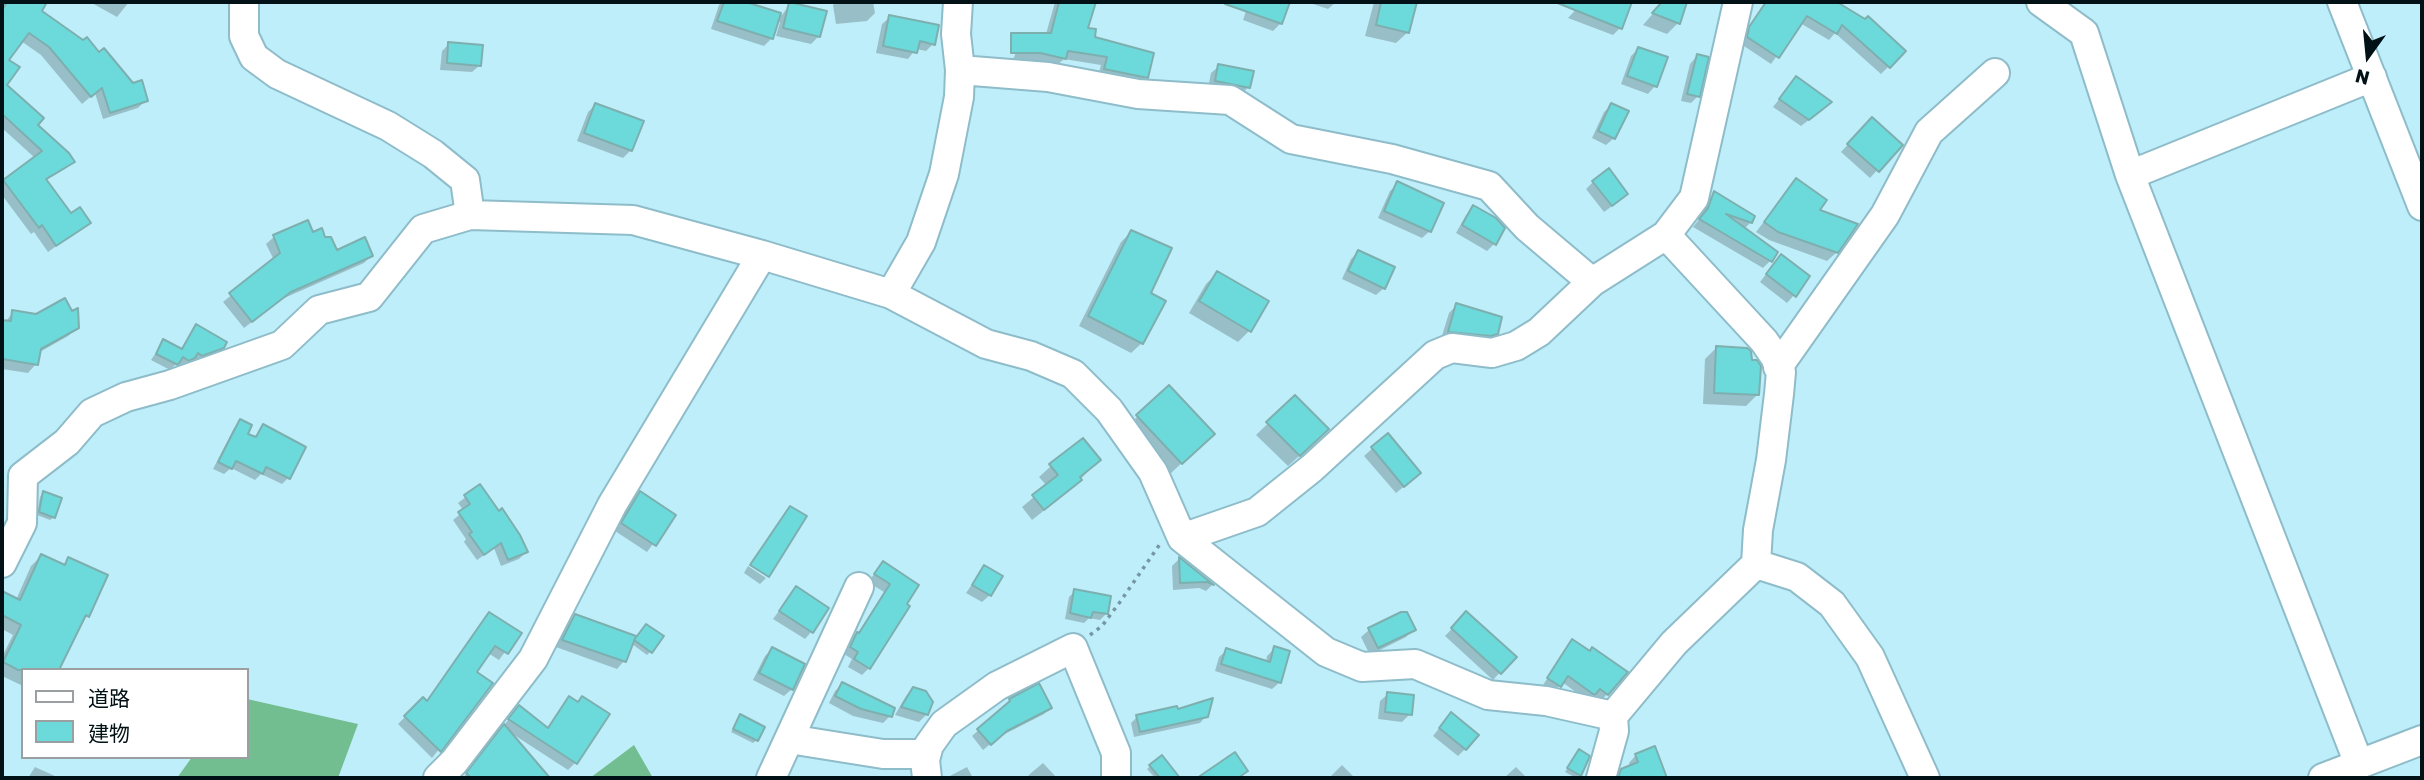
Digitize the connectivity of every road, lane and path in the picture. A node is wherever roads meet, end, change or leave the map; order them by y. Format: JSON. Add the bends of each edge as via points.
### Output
{"nodes":[{"id":1,"x":244,"y":2,"type":"edge"},
{"id":2,"x":958,"y":2,"type":"edge"},
{"id":3,"x":1738,"y":2,"type":"edge"},
{"id":4,"x":2041,"y":2,"type":"edge"},
{"id":5,"x":2342,"y":2,"type":"edge"},
{"id":6,"x":960,"y":70,"type":"junction"},
{"id":7,"x":1995,"y":74,"type":"dead end"},
{"id":8,"x":2372,"y":77,"type":"junction"},
{"id":9,"x":2130,"y":176,"type":"junction"},
{"id":10,"x":2422,"y":206,"type":"edge"},
{"id":11,"x":470,"y":215,"type":"junction"},
{"id":12,"x":1666,"y":235,"type":"junction"},
{"id":13,"x":762,"y":255,"type":"junction"},
{"id":14,"x":1592,"y":282,"type":"junction"},
{"id":15,"x":891,"y":294,"type":"junction"},
{"id":16,"x":1779,"y":367,"type":"junction"},
{"id":17,"x":1182,"y":538,"type":"junction"},
{"id":18,"x":2,"y":563,"type":"edge"},
{"id":19,"x":1756,"y":564,"type":"junction"},
{"id":20,"x":859,"y":587,"type":"dead end"},
{"id":21,"x":1073,"y":648,"type":"junction"},
{"id":22,"x":1613,"y":716,"type":"junction"},
{"id":23,"x":789,"y":739,"type":"junction"},
{"id":24,"x":2422,"y":740,"type":"edge"},
{"id":25,"x":2359,"y":764,"type":"junction"},
{"id":26,"x":927,"y":766,"type":"edge"},
{"id":27,"x":438,"y":778,"type":"edge"},
{"id":28,"x":771,"y":778,"type":"edge"},
{"id":29,"x":1116,"y":778,"type":"edge"},
{"id":30,"x":1601,"y":778,"type":"edge"},
{"id":31,"x":1925,"y":778,"type":"edge"},
{"id":32,"x":2322,"y":778,"type":"edge"}],
"edges":[{"from":1,"to":11,"type":"street","via":[[244,36],[254,57],[277,74],[388,125],[433,154],[465,180]]},
{"from":2,"to":6,"type":"street"},
{"from":3,"to":12,"type":"street","via":[[1694,198]]},
{"from":4,"to":9,"type":"street","via":[[2084,33]]},
{"from":5,"to":8,"type":"street"},
{"from":6,"to":14,"type":"street","via":[[1048,77],[1138,94],[1230,100],[1291,139],[1392,159],[1489,186],[1527,227]]},
{"from":6,"to":15,"type":"street","via":[[944,174],[921,242]]},
{"from":7,"to":16,"type":"street","via":[[1929,132],[1885,215]]},
{"from":8,"to":9,"type":"street"},
{"from":8,"to":10,"type":"street"},
{"from":9,"to":25,"type":"street"},
{"from":11,"to":13,"type":"street","via":[[633,220]]},
{"from":11,"to":18,"type":"street","via":[[423,229],[369,297],[319,310],[282,345],[126,397],[92,413],[67,442],[23,477],[22,523]]},
{"from":12,"to":14,"type":"street"},
{"from":12,"to":16,"type":"street","via":[[1763,341]]},
{"from":13,"to":15,"type":"street"},
{"from":13,"to":27,"type":"street","via":[[612,505],[533,659]]},
{"from":14,"to":17,"type":"street","via":[[1539,332],[1516,346],[1492,353],[1452,348],[1435,355],[1257,512]]},
{"from":15,"to":17,"type":"street","via":[[986,344],[1073,374],[1109,410],[1153,472]]},
{"from":16,"to":19,"type":"street"},
{"from":17,"to":21,"type":"path","via":[[1159,545],[1102,626]]},
{"from":17,"to":22,"type":"street","via":[[1326,652],[1362,667],[1415,664],[1488,695],[1546,701]]},
{"from":19,"to":22,"type":"street","via":[[1674,643]]},
{"from":19,"to":31,"type":"street","via":[[1797,577],[1832,604],[1870,657]]},
{"from":20,"to":23,"type":"street"},
{"from":21,"to":26,"type":"street","via":[[997,686],[944,724],[929,745]]},
{"from":21,"to":29,"type":"street","via":[[1116,753]]},
{"from":22,"to":30,"type":"street","via":[[1614,732]]},
{"from":23,"to":26,"type":"street"},
{"from":23,"to":28,"type":"street"},
{"from":24,"to":25,"type":"street"},
{"from":25,"to":32,"type":"street"}]}
